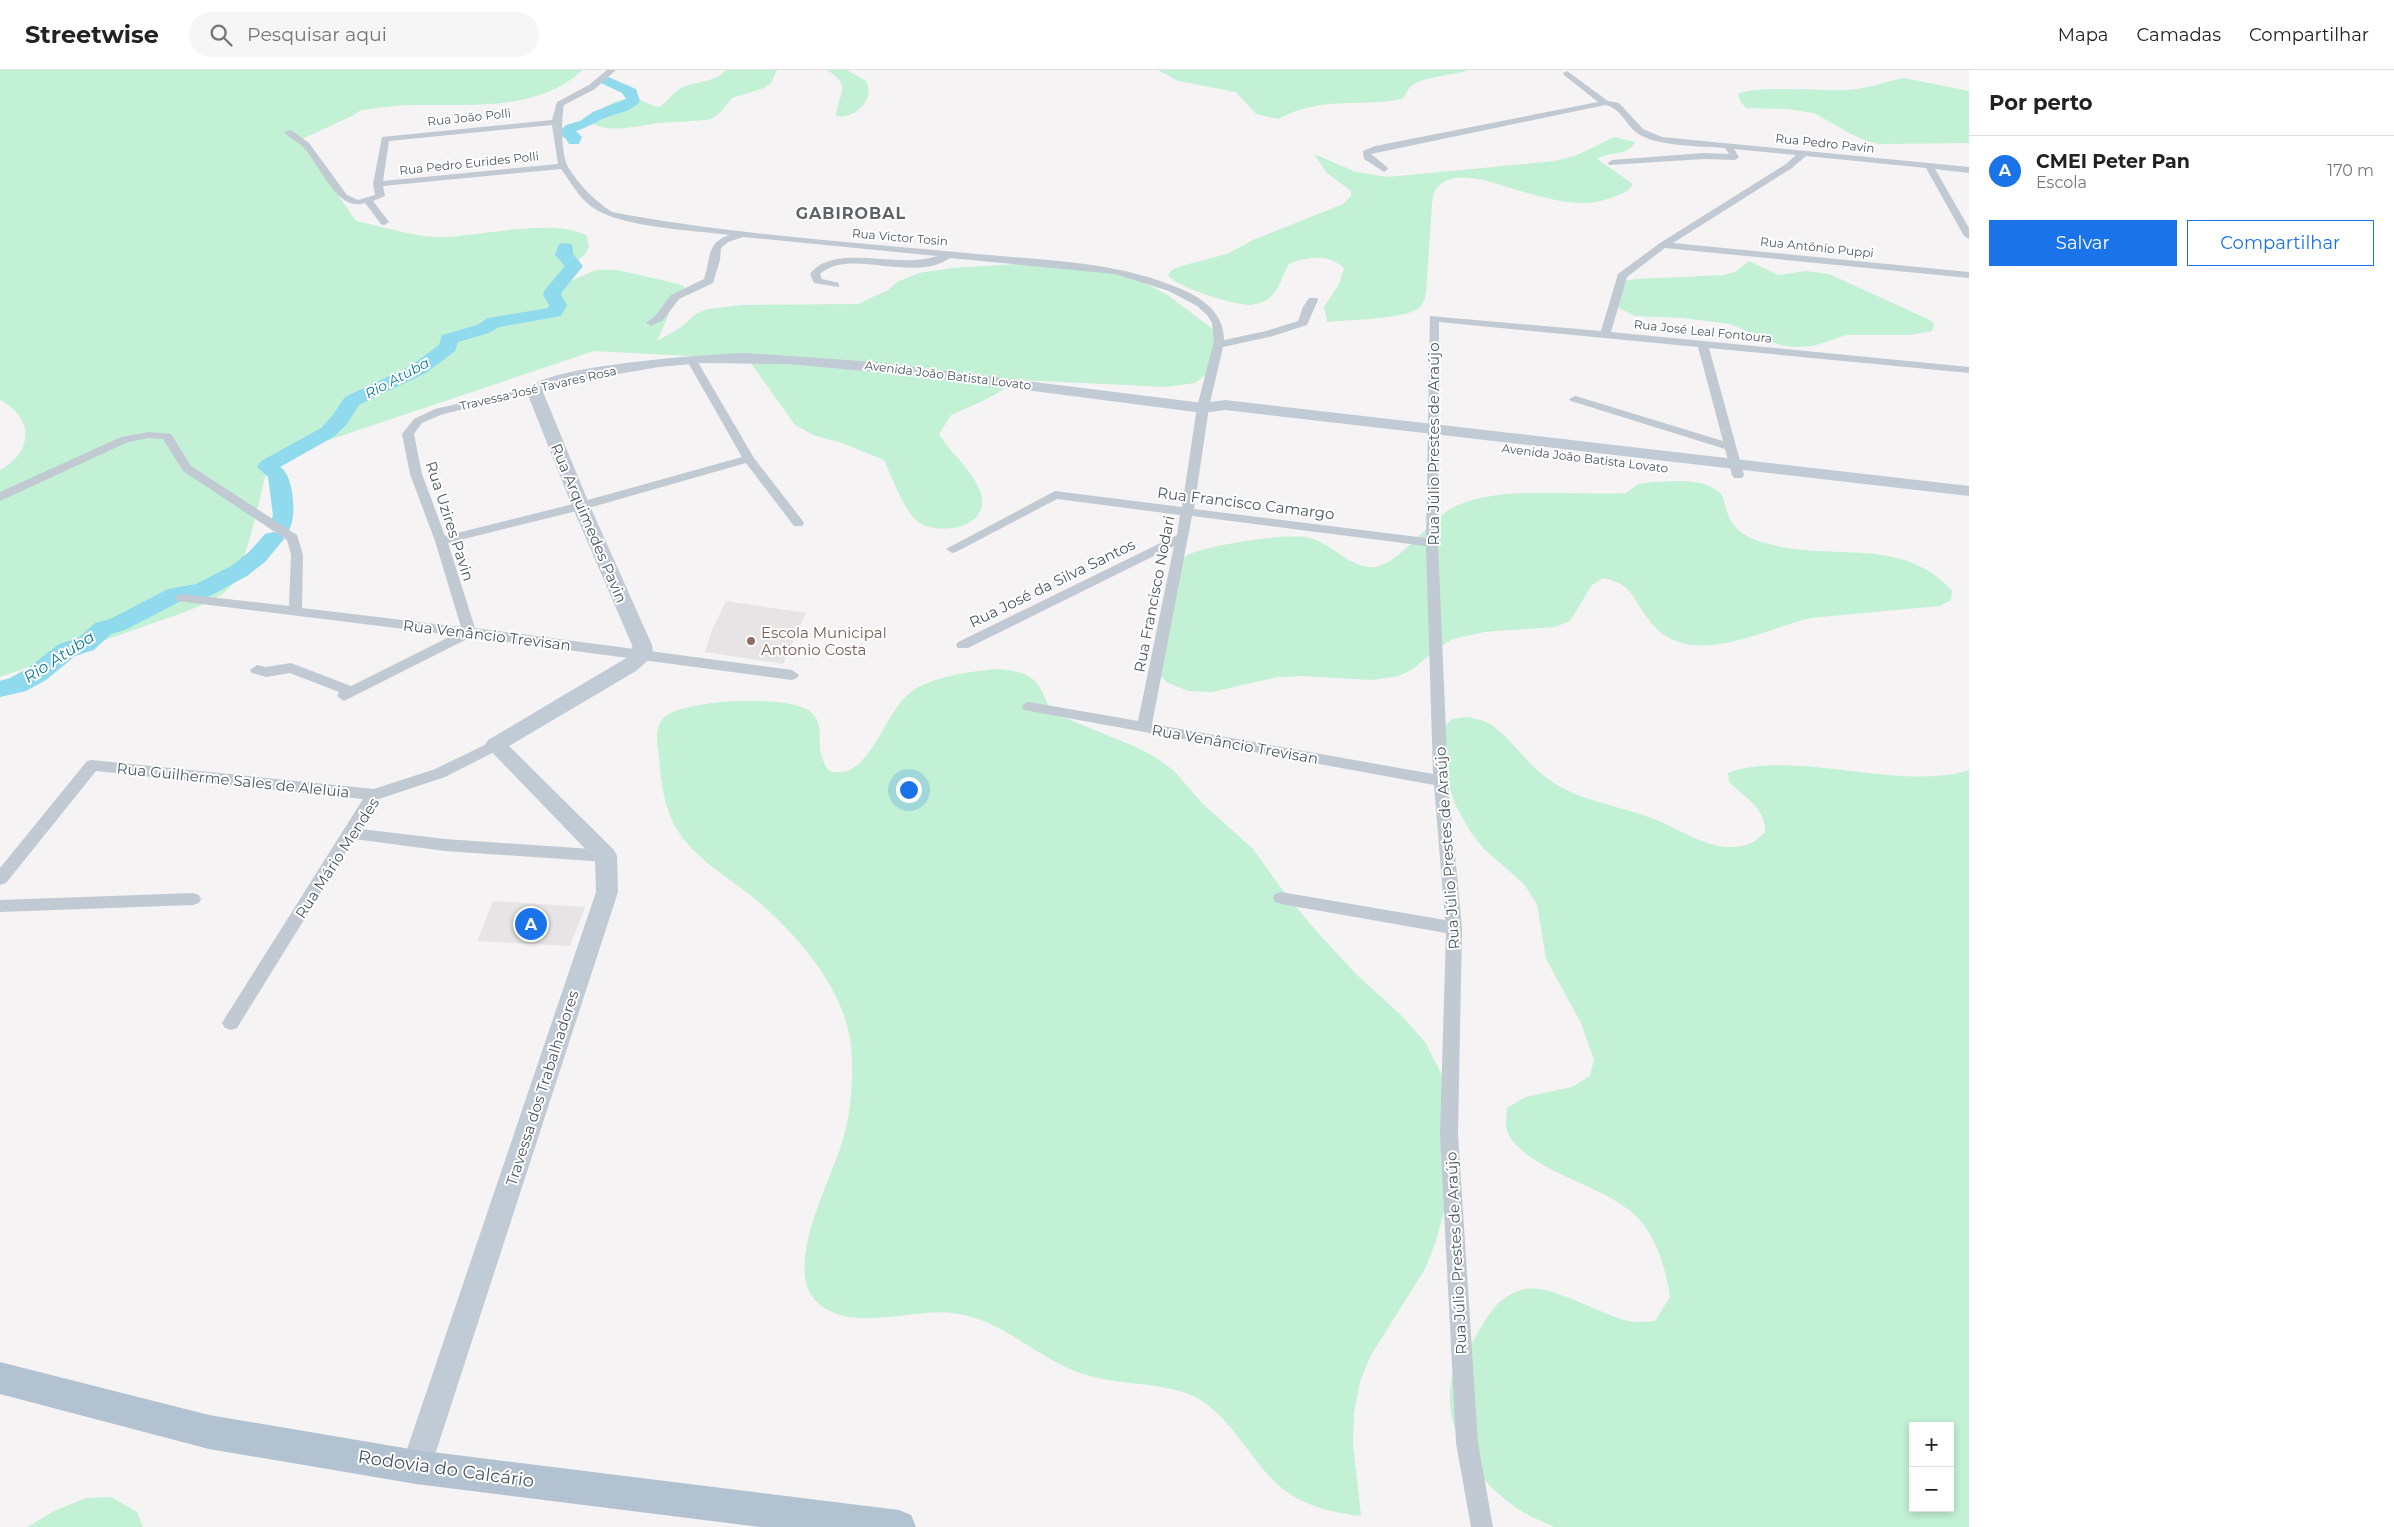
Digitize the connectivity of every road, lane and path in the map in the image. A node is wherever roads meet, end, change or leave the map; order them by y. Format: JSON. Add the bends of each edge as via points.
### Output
{"nodes":[{"id":1,"x":612,"y":70,"type":"edge"},
{"id":2,"x":1567,"y":73,"type":"dead end"},
{"id":3,"x":1605,"y":102,"type":"junction"},
{"id":4,"x":556,"y":122,"type":"junction"},
{"id":5,"x":288,"y":132,"type":"dead end"},
{"id":6,"x":1728,"y":146,"type":"junction"},
{"id":7,"x":1804,"y":153,"type":"junction"},
{"id":8,"x":1612,"y":162,"type":"dead end"},
{"id":9,"x":563,"y":166,"type":"junction"},
{"id":10,"x":1929,"y":166,"type":"junction"},
{"id":11,"x":1384,"y":169,"type":"dead end"},
{"id":12,"x":1969,"y":170,"type":"edge"},
{"id":13,"x":378,"y":184,"type":"junction"},
{"id":14,"x":368,"y":201,"type":"junction"},
{"id":15,"x":384,"y":222,"type":"dead end"},
{"id":16,"x":741,"y":234,"type":"junction"},
{"id":17,"x":1969,"y":236,"type":"edge"},
{"id":18,"x":1663,"y":245,"type":"junction"},
{"id":19,"x":950,"y":254,"type":"junction"},
{"id":20,"x":1969,"y":275,"type":"edge"},
{"id":21,"x":835,"y":285,"type":"dead end"},
{"id":22,"x":1313,"y":300,"type":"dead end"},
{"id":23,"x":1434,"y":318,"type":"joint"},
{"id":24,"x":651,"y":323,"type":"dead end"},
{"id":25,"x":1605,"y":334,"type":"junction"},
{"id":26,"x":1704,"y":344,"type":"junction"},
{"id":27,"x":1218,"y":345,"type":"junction"},
{"id":28,"x":691,"y":359,"type":"junction"},
{"id":29,"x":1969,"y":370,"type":"edge"},
{"id":30,"x":534,"y":390,"type":"junction"},
{"id":31,"x":1576,"y":399,"type":"dead end"},
{"id":32,"x":1203,"y":408,"type":"junction"},
{"id":33,"x":418,"y":421,"type":"joint"},
{"id":34,"x":1433,"y":435,"type":"junction"},
{"id":35,"x":1731,"y":446,"type":"junction"},
{"id":36,"x":749,"y":459,"type":"junction"},
{"id":37,"x":1737,"y":470,"type":"junction"},
{"id":38,"x":1969,"y":491,"type":"edge"},
{"id":39,"x":0,"y":497,"type":"edge"},
{"id":40,"x":1969,"y":502,"type":"edge"},
{"id":41,"x":581,"y":506,"type":"junction"},
{"id":42,"x":1187,"y":512,"type":"junction"},
{"id":43,"x":798,"y":523,"type":"dead end"},
{"id":44,"x":1182,"y":537,"type":"junction"},
{"id":45,"x":441,"y":541,"type":"junction"},
{"id":46,"x":1432,"y":543,"type":"junction"},
{"id":47,"x":952,"y":549,"type":"dead end"},
{"id":48,"x":182,"y":598,"type":"dead end"},
{"id":49,"x":295,"y":611,"type":"junction"},
{"id":50,"x":468,"y":632,"type":"junction"},
{"id":51,"x":962,"y":645,"type":"dead end"},
{"id":52,"x":643,"y":656,"type":"junction"},
{"id":53,"x":257,"y":670,"type":"dead end"},
{"id":54,"x":792,"y":675,"type":"dead end"},
{"id":55,"x":1029,"y":707,"type":"dead end"},
{"id":56,"x":1144,"y":727,"type":"junction"},
{"id":57,"x":495,"y":745,"type":"junction"},
{"id":58,"x":1442,"y":781,"type":"junction"},
{"id":59,"x":374,"y":795,"type":"junction"},
{"id":60,"x":350,"y":833,"type":"junction"},
{"id":61,"x":606,"y":856,"type":"junction"},
{"id":62,"x":0,"y":879,"type":"edge"},
{"id":63,"x":1282,"y":898,"type":"dead end"},
{"id":64,"x":193,"y":899,"type":"dead end"},
{"id":65,"x":0,"y":906,"type":"edge"},
{"id":66,"x":1454,"y":928,"type":"junction"},
{"id":67,"x":231,"y":1022,"type":"dead end"},
{"id":68,"x":0,"y":1378,"type":"edge"},
{"id":69,"x":416,"y":1467,"type":"junction"},
{"id":70,"x":899,"y":1527,"type":"edge"},
{"id":71,"x":1482,"y":1527,"type":"edge"}],
"edges":[{"from":1,"to":4,"type":"street","name":"Rua Victor Tosin","via":[[592,87],[560,104]]},
{"from":2,"to":3,"type":"street","name":"Rua Pedro Pavin"},
{"from":3,"to":6,"type":"street","name":"Rua Pedro Pavin","via":[[1616,105],[1640,131],[1660,139]]},
{"from":3,"to":11,"type":"street","via":[[1366,153]]},
{"from":4,"to":9,"type":"street","name":"Rua Victor Tosin"},
{"from":4,"to":13,"type":"street","name":"Rua João Polli","via":[[385,139]]},
{"from":5,"to":14,"type":"street","via":[[306,145],[344,197],[357,202]]},
{"from":6,"to":7,"type":"street","name":"Rua Pedro Pavin"},
{"from":6,"to":8,"type":"street","via":[[1735,157]]},
{"from":7,"to":10,"type":"street","name":"Rua Pedro Pavin"},
{"from":7,"to":18,"type":"street","via":[[1789,166]]},
{"from":9,"to":13,"type":"street","name":"Rua Pedro Eurides Polli"},
{"from":9,"to":16,"type":"street","name":"Rua Victor Tosin","via":[[593,204],[609,214]]},
{"from":10,"to":12,"type":"street","name":"Rua Pedro Pavin"},
{"from":10,"to":17,"type":"street"},
{"from":13,"to":14,"type":"street","via":[[380,196]]},
{"from":14,"to":15,"type":"street"},
{"from":16,"to":19,"type":"street","name":"Rua Victor Tosin"},
{"from":16,"to":24,"type":"street","via":[[716,247],[709,281],[675,297]]},
{"from":18,"to":20,"type":"street","name":"Rua Antônio Puppi"},
{"from":18,"to":25,"type":"street","via":[[1622,276]]},
{"from":19,"to":21,"type":"street","via":[[934,262],[915,264],[830,262],[815,274],[818,281]]},
{"from":19,"to":27,"type":"street","name":"Rua Victor Tosin","via":[[1081,266],[1146,279],[1206,308],[1217,321],[1220,332]]},
{"from":22,"to":27,"type":"street","via":[[1303,323]]},
{"from":23,"to":25,"type":"street","name":"Rua José Leal Fontoura"},
{"from":23,"to":34,"type":"street","name":"Rua Júlio Prestes de Araújo"},
{"from":25,"to":26,"type":"street","name":"Rua José Leal Fontoura"},
{"from":26,"to":29,"type":"street","name":"Rua José Leal Fontoura"},
{"from":26,"to":35,"type":"street"},
{"from":27,"to":32,"type":"street","name":"Rua Victor Tosin"},
{"from":28,"to":30,"type":"street","name":"Travessa José Tavares Rosa","via":[[574,377]]},
{"from":28,"to":32,"type":"street","name":"Avenida João Batista Lovato","via":[[772,357],[872,366]]},
{"from":28,"to":36,"type":"street"},
{"from":30,"to":33,"type":"street","name":"Travessa José Tavares Rosa","via":[[439,412]]},
{"from":30,"to":41,"type":"street","name":"Rua Arquimedes Pavin"},
{"from":31,"to":35,"type":"street"},
{"from":32,"to":34,"type":"street","name":"Avenida João Batista Lovato","via":[[1222,416]]},
{"from":32,"to":42,"type":"street","name":"Rua Francisco Nodari"},
{"from":33,"to":45,"type":"street","name":"Rua Uzires Pavin","via":[[408,434],[416,474]]},
{"from":34,"to":37,"type":"street","name":"Avenida João Batista Lovato"},
{"from":34,"to":46,"type":"street","name":"Rua Júlio Prestes de Araújo"},
{"from":35,"to":37,"type":"street"},
{"from":36,"to":41,"type":"street"},
{"from":36,"to":43,"type":"street"},
{"from":37,"to":38,"type":"street","name":"Avenida João Batista Lovato"},
{"from":37,"to":40,"type":"street","name":"Avenida João Batista Lovato"},
{"from":39,"to":49,"type":"street","via":[[125,439],[149,434],[166,436],[187,468],[293,538],[297,555]]},
{"from":41,"to":45,"type":"street"},
{"from":41,"to":52,"type":"street","name":"Rua Arquimedes Pavin","via":[[642,645]]},
{"from":42,"to":44,"type":"street","name":"Rua Francisco Nodari"},
{"from":42,"to":46,"type":"street","name":"Rua Francisco Camargo"},
{"from":42,"to":47,"type":"street","name":"Rua Francisco Camargo","via":[[1055,495]]},
{"from":44,"to":51,"type":"street","name":"Rua José da Silva Santos"},
{"from":44,"to":56,"type":"street","name":"Rua Francisco Nodari"},
{"from":45,"to":50,"type":"street","name":"Rua Uzires Pavin"},
{"from":46,"to":58,"type":"street","name":"Rua Júlio Prestes de Araújo"},
{"from":48,"to":49,"type":"street","name":"Rua Venâncio Trevisan"},
{"from":49,"to":50,"type":"street","name":"Rua Venâncio Trevisan"},
{"from":50,"to":52,"type":"street","name":"Rua Venâncio Trevisan"},
{"from":50,"to":53,"type":"street","via":[[348,694],[291,668],[266,672]]},
{"from":52,"to":54,"type":"street","name":"Rua Venâncio Trevisan"},
{"from":52,"to":57,"type":"street","name":"Rua Mário Mendes"},
{"from":55,"to":56,"type":"street","name":"Rua Venâncio Trevisan"},
{"from":56,"to":58,"type":"street","name":"Rua Venâncio Trevisan"},
{"from":57,"to":59,"type":"street","name":"Rua Mário Mendes","via":[[440,773]]},
{"from":57,"to":61,"type":"street"},
{"from":58,"to":66,"type":"street","name":"Rua Júlio Prestes de Araújo"},
{"from":59,"to":60,"type":"street","name":"Rua Mário Mendes"},
{"from":59,"to":62,"type":"street","name":"Rua Guilherme Sales de Aleluia","via":[[92,765]]},
{"from":60,"to":61,"type":"street","via":[[446,845]]},
{"from":60,"to":67,"type":"street","name":"Rua Mário Mendes"},
{"from":61,"to":69,"type":"street","name":"Travessa dos Trabalhadores","via":[[607,892]]},
{"from":63,"to":66,"type":"street"},
{"from":64,"to":65,"type":"street"},
{"from":66,"to":71,"type":"street","name":"Rua Júlio Prestes de Araújo","via":[[1449,1134],[1467,1443]]},
{"from":68,"to":69,"type":"main road","name":"Rodovia do Calcário","via":[[208,1432]]},
{"from":69,"to":70,"type":"main road","name":"Rodovia do Calcário"}]}
